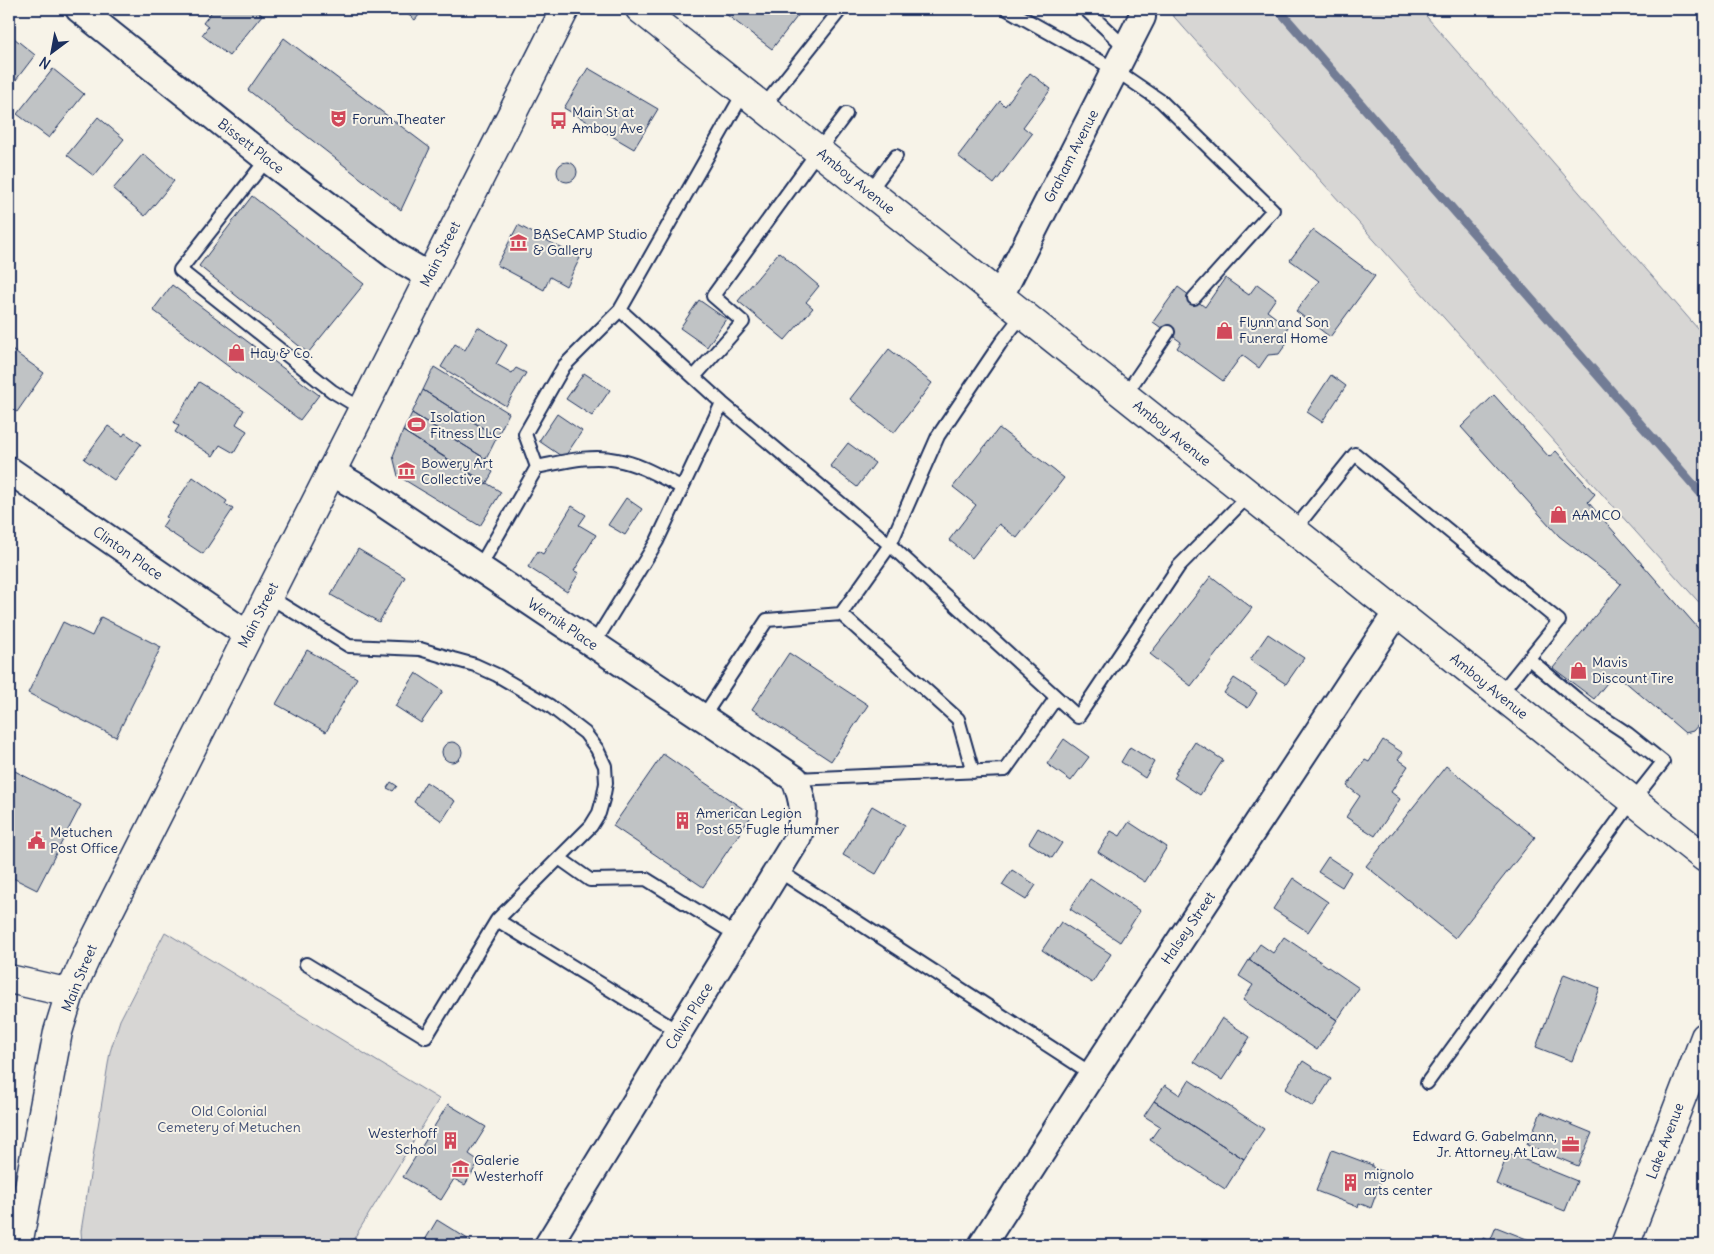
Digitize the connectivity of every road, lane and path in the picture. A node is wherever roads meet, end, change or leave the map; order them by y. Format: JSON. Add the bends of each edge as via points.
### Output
{"nodes":[{"id":1,"x":79,"y":9,"type":"edge"},
{"id":2,"x":565,"y":9,"type":"edge"},
{"id":3,"x":640,"y":9,"type":"edge"},
{"id":4,"x":841,"y":9,"type":"edge"},
{"id":5,"x":1007,"y":9,"type":"edge"},
{"id":6,"x":1085,"y":9,"type":"edge"},
{"id":7,"x":1142,"y":16,"type":"dead end"},
{"id":8,"x":1120,"y":59,"type":"junction"},
{"id":9,"x":754,"y":100,"type":"junction"},
{"id":10,"x":846,"y":114,"type":"dead end"},
{"id":11,"x":818,"y":151,"type":"junction"},
{"id":12,"x":896,"y":156,"type":"dead end"},
{"id":13,"x":267,"y":159,"type":"junction"},
{"id":14,"x":869,"y":192,"type":"junction"},
{"id":15,"x":429,"y":276,"type":"junction"},
{"id":16,"x":1000,"y":296,"type":"junction"},
{"id":17,"x":1194,"y":298,"type":"dead end"},
{"id":18,"x":620,"y":310,"type":"junction"},
{"id":19,"x":1023,"y":314,"type":"junction"},
{"id":20,"x":1168,"y":332,"type":"dead end"},
{"id":21,"x":694,"y":377,"type":"junction"},
{"id":22,"x":1125,"y":395,"type":"junction"},
{"id":23,"x":722,"y":403,"type":"junction"},
{"id":24,"x":362,"y":409,"type":"junction"},
{"id":25,"x":537,"y":467,"type":"junction"},
{"id":26,"x":9,"y":470,"type":"edge"},
{"id":27,"x":330,"y":471,"type":"junction"},
{"id":28,"x":681,"y":487,"type":"junction"},
{"id":29,"x":1249,"y":495,"type":"junction"},
{"id":30,"x":1294,"y":530,"type":"junction"},
{"id":31,"x":890,"y":545,"type":"junction"},
{"id":32,"x":480,"y":568,"type":"junction"},
{"id":33,"x":268,"y":596,"type":"junction"},
{"id":34,"x":1397,"y":612,"type":"junction"},
{"id":35,"x":841,"y":614,"type":"junction"},
{"id":36,"x":248,"y":635,"type":"junction"},
{"id":37,"x":593,"y":644,"type":"junction"},
{"id":38,"x":1529,"y":659,"type":"junction"},
{"id":39,"x":1500,"y":694,"type":"junction"},
{"id":40,"x":1056,"y":698,"type":"junction"},
{"id":41,"x":703,"y":717,"type":"junction"},
{"id":42,"x":973,"y":772,"type":"junction"},
{"id":43,"x":795,"y":779,"type":"junction"},
{"id":44,"x":1633,"y":800,"type":"junction"},
{"id":45,"x":559,"y":858,"type":"junction"},
{"id":46,"x":1705,"y":858,"type":"edge"},
{"id":47,"x":779,"y":871,"type":"junction"},
{"id":48,"x":498,"y":920,"type":"junction"},
{"id":49,"x":738,"y":936,"type":"junction"},
{"id":50,"x":306,"y":964,"type":"dead end"},
{"id":51,"x":9,"y":979,"type":"edge"},
{"id":52,"x":70,"y":993,"type":"junction"},
{"id":53,"x":680,"y":1032,"type":"junction"},
{"id":54,"x":1705,"y":1037,"type":"edge"},
{"id":55,"x":1092,"y":1074,"type":"junction"},
{"id":56,"x":1426,"y":1083,"type":"dead end"},
{"id":57,"x":18,"y":1245,"type":"edge"},
{"id":58,"x":548,"y":1245,"type":"edge"},
{"id":59,"x":982,"y":1245,"type":"edge"},
{"id":60,"x":1625,"y":1245,"type":"edge"}],
"edges":[{"from":1,"to":13,"type":"street","name":"Bissett Place"},
{"from":2,"to":15,"type":"street","name":"Main Street"},
{"from":3,"to":9,"type":"street","name":"Amboy Avenue"},
{"from":4,"to":9,"type":"lane"},
{"from":5,"to":8,"type":"lane"},
{"from":6,"to":8,"type":"lane"},
{"from":7,"to":8,"type":"street","name":"Graham Avenue"},
{"from":8,"to":16,"type":"street","name":"Graham Avenue"},
{"from":8,"to":17,"type":"lane","via":[[1273,210]]},
{"from":9,"to":11,"type":"street","name":"Amboy Avenue"},
{"from":9,"to":18,"type":"lane"},
{"from":10,"to":11,"type":"lane"},
{"from":11,"to":14,"type":"street","name":"Amboy Avenue"},
{"from":11,"to":21,"type":"lane","via":[[713,296],[743,322]]},
{"from":12,"to":14,"type":"lane"},
{"from":13,"to":15,"type":"street","name":"Bissett Place","via":[[395,256]]},
{"from":13,"to":24,"type":"lane","via":[[180,270],[332,391]]},
{"from":14,"to":16,"type":"street","name":"Amboy Avenue"},
{"from":15,"to":24,"type":"street","name":"Main Street"},
{"from":16,"to":19,"type":"street","name":"Amboy Avenue"},
{"from":18,"to":21,"type":"lane"},
{"from":18,"to":25,"type":"lane","via":[[564,366],[525,434]]},
{"from":19,"to":22,"type":"street","name":"Amboy Avenue"},
{"from":19,"to":31,"type":"lane","via":[[938,436]]},
{"from":20,"to":22,"type":"lane"},
{"from":21,"to":23,"type":"lane"},
{"from":22,"to":29,"type":"street","name":"Amboy Avenue"},
{"from":23,"to":28,"type":"lane"},
{"from":23,"to":31,"type":"lane"},
{"from":24,"to":27,"type":"street","name":"Main Street"},
{"from":25,"to":28,"type":"lane","via":[[591,458],[617,460]]},
{"from":25,"to":32,"type":"lane"},
{"from":26,"to":36,"type":"street","name":"Clinton Place"},
{"from":27,"to":32,"type":"street","name":"Wernik Place"},
{"from":27,"to":33,"type":"street","name":"Main Street"},
{"from":28,"to":37,"type":"lane","via":[[657,541]]},
{"from":29,"to":30,"type":"street","name":"Amboy Avenue"},
{"from":29,"to":40,"type":"lane","via":[[1179,566],[1078,717]]},
{"from":30,"to":34,"type":"street","name":"Amboy Avenue"},
{"from":30,"to":38,"type":"lane","via":[[1355,454],[1559,621]]},
{"from":31,"to":35,"type":"lane"},
{"from":31,"to":40,"type":"lane"},
{"from":32,"to":37,"type":"street","name":"Wernik Place"},
{"from":33,"to":36,"type":"street","name":"Main Street"},
{"from":33,"to":45,"type":"lane","via":[[348,646],[420,649],[497,675],[550,706],[585,733],[605,766],[604,799],[591,826]]},
{"from":34,"to":39,"type":"street","name":"Amboy Avenue"},
{"from":34,"to":55,"type":"street","name":"Halsey Street"},
{"from":35,"to":41,"type":"lane","via":[[767,620]]},
{"from":35,"to":42,"type":"lane","via":[[958,719]]},
{"from":36,"to":52,"type":"street","name":"Main Street","via":[[114,898]]},
{"from":37,"to":41,"type":"street","name":"Wernik Place"},
{"from":38,"to":39,"type":"lane"},
{"from":38,"to":44,"type":"lane","via":[[1584,705],[1663,762]]},
{"from":39,"to":44,"type":"street","name":"Amboy Avenue"},
{"from":40,"to":42,"type":"lane","via":[[1005,770]]},
{"from":41,"to":43,"type":"street","name":"Wernik Place"},
{"from":42,"to":43,"type":"lane"},
{"from":43,"to":47,"type":"street","name":"Calvin Place","via":[[804,810],[797,839]]},
{"from":44,"to":46,"type":"street","name":"Amboy Avenue"},
{"from":44,"to":56,"type":"lane"},
{"from":45,"to":48,"type":"lane"},
{"from":45,"to":49,"type":"lane","via":[[590,880],[646,879]]},
{"from":47,"to":49,"type":"street","name":"Calvin Place"},
{"from":47,"to":55,"type":"lane"},
{"from":48,"to":50,"type":"lane","via":[[426,1037]]},
{"from":48,"to":53,"type":"lane"},
{"from":49,"to":53,"type":"street","name":"Calvin Place"},
{"from":51,"to":52,"type":"street"},
{"from":52,"to":57,"type":"street","name":"Main Street","via":[[58,1032]]},
{"from":53,"to":58,"type":"street","name":"Calvin Place"},
{"from":54,"to":60,"type":"street","name":"Lake Avenue"},
{"from":55,"to":59,"type":"street","name":"Halsey Street"}]}
